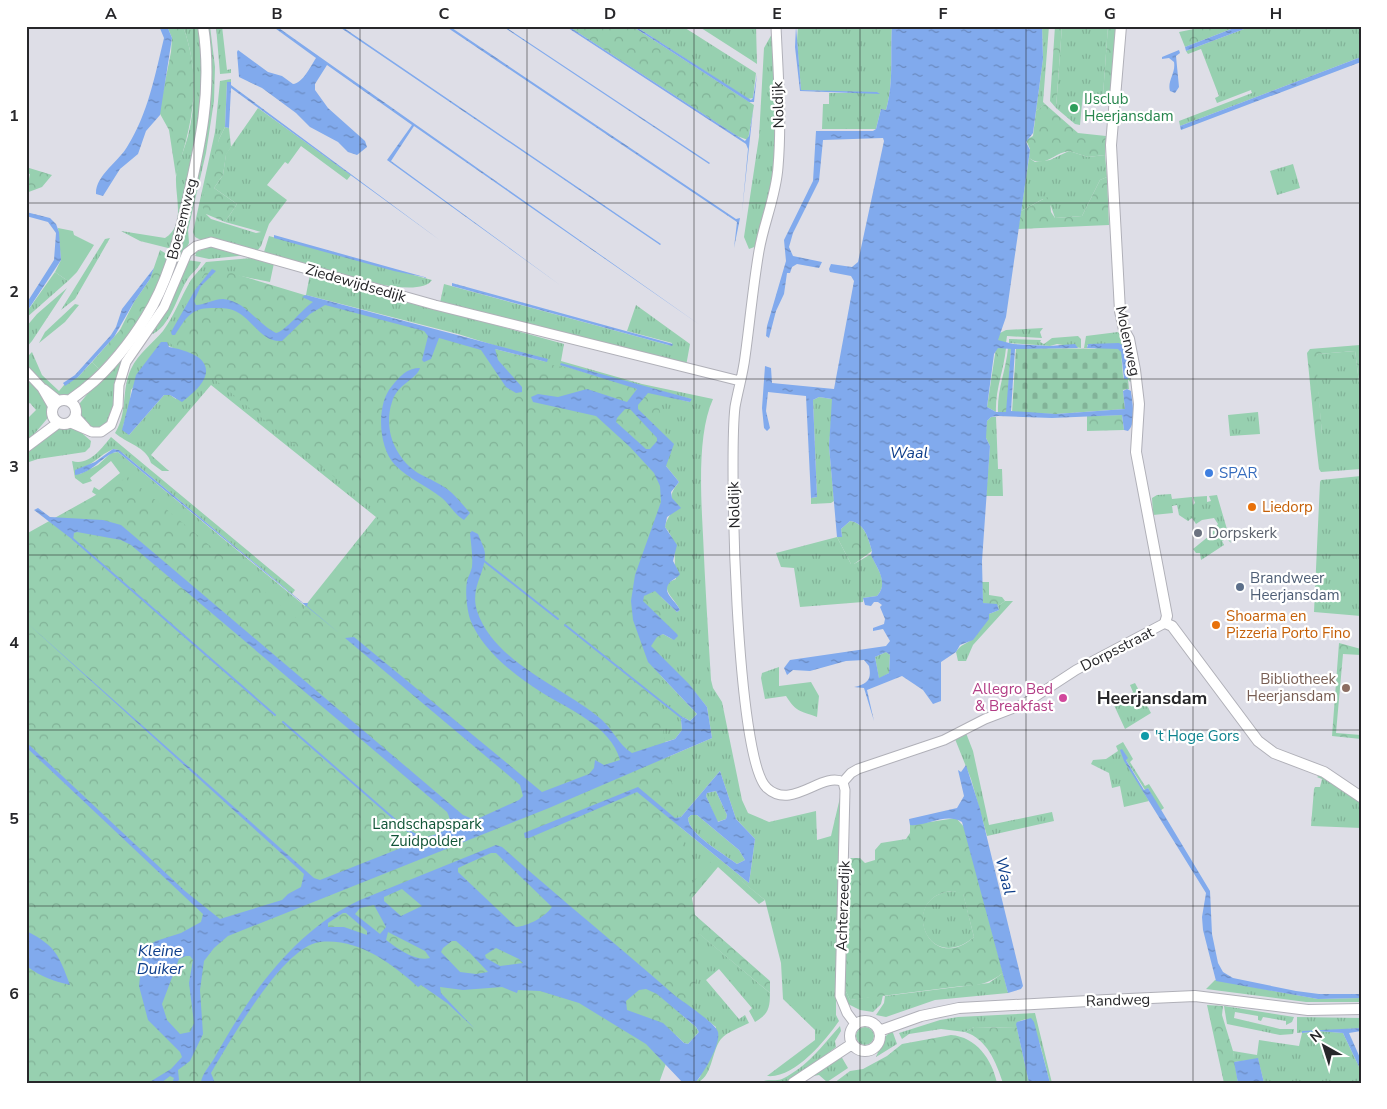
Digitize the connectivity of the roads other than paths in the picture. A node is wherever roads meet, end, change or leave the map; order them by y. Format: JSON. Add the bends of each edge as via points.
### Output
{"nodes":[{"id":1,"x":203,"y":26,"type":"edge"},
{"id":2,"x":776,"y":26,"type":"edge"},
{"id":3,"x":1121,"y":26,"type":"edge"},
{"id":4,"x":26,"y":371,"type":"edge"},
{"id":5,"x":740,"y":381,"type":"junction"},
{"id":6,"x":64,"y":412,"type":"junction"},
{"id":7,"x":26,"y":447,"type":"edge"},
{"id":8,"x":1165,"y":623,"type":"junction"},
{"id":9,"x":950,"y":737,"type":"joint"},
{"id":10,"x":843,"y":782,"type":"junction"},
{"id":11,"x":1361,"y":797,"type":"edge"},
{"id":12,"x":1361,"y":1009,"type":"edge"},
{"id":13,"x":856,"y":1025,"type":"junction"},
{"id":14,"x":878,"y":1031,"type":"junction"},
{"id":15,"x":852,"y":1044,"type":"junction"},
{"id":16,"x":793,"y":1083,"type":"edge"}],
"edges":[{"from":1,"to":6,"type":"main road","name":"Boezemweg","via":[[208,70],[204,128],[171,264],[146,317],[128,342]]},
{"from":2,"to":5,"type":"street","name":"Noldijk","via":[[780,130],[778,173],[759,249]]},
{"from":3,"to":8,"type":"main road","name":"Molenweg","via":[[1111,145],[1119,303],[1135,370],[1139,404],[1136,452]]},
{"from":4,"to":6,"type":"street","name":"Ziedewijdsedijk"},
{"from":5,"to":6,"type":"street","name":"Ziedewijdsedijk","via":[[542,334],[220,243],[205,243],[187,253],[164,307],[126,362],[113,421],[101,432],[87,430]]},
{"from":5,"to":10,"type":"street","name":"Noldijk","via":[[733,444],[736,572],[741,658],[755,760],[763,784],[773,792],[791,795],[833,780]]},
{"from":6,"to":7,"type":"main road"},
{"from":8,"to":9,"type":"street","name":"Dorpsstraat","via":[[1096,658],[1024,704]]},
{"from":8,"to":11,"type":"main road","name":"Dorpsstraat","via":[[1172,626],[1250,733],[1267,749],[1319,769]]},
{"from":9,"to":10,"type":"street","name":"Noldijk","via":[[858,769]]},
{"from":10,"to":13,"type":"street","name":"Achterzeedijk","via":[[840,996]]},
{"from":12,"to":14,"type":"main road","name":"Randweg","via":[[1308,1010],[1195,996],[1107,1000],[958,1008],[921,1016]]},
{"from":13,"to":14,"type":"main road","via":[[869,1022]]},
{"from":13,"to":15,"type":"main road","via":[[850,1036]]},
{"from":14,"to":15,"type":"main road","via":[[879,1041],[873,1049],[862,1051]]},
{"from":15,"to":16,"type":"main road"}]}
